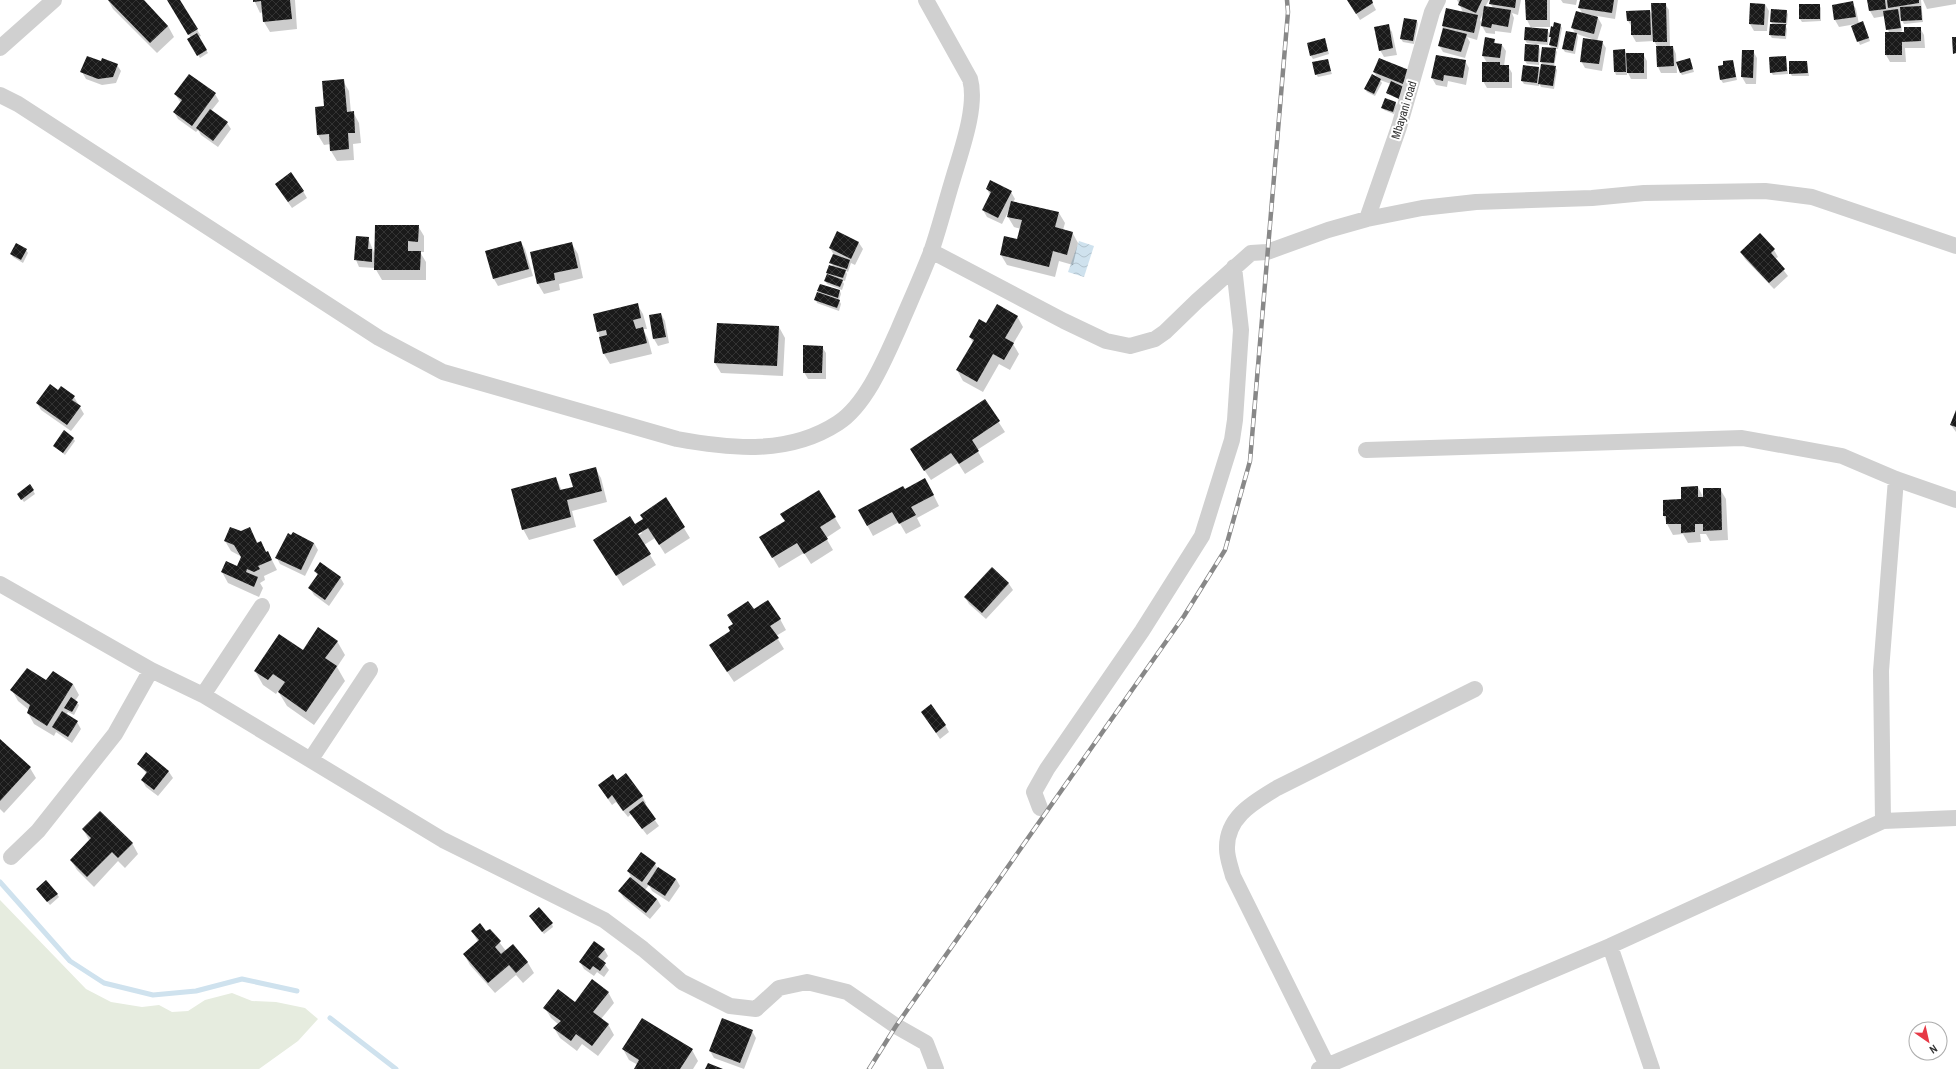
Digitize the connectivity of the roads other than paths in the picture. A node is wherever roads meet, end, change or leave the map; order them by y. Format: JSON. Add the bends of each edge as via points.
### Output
{"nodes":[{"id":1,"x":54,"y":0,"type":"edge"},
{"id":2,"x":926,"y":0,"type":"edge"},
{"id":3,"x":1438,"y":0,"type":"edge"},
{"id":4,"x":0,"y":48,"type":"edge"},
{"id":5,"x":0,"y":95,"type":"edge"},
{"id":6,"x":1367,"y":219,"type":"junction"},
{"id":7,"x":1956,"y":246,"type":"edge"},
{"id":8,"x":931,"y":251,"type":"junction"},
{"id":9,"x":1234,"y":267,"type":"junction"},
{"id":10,"x":1366,"y":450,"type":"dead end"},
{"id":11,"x":1896,"y":479,"type":"junction"},
{"id":12,"x":1956,"y":500,"type":"edge"},
{"id":13,"x":0,"y":584,"type":"edge"},
{"id":14,"x":262,"y":606,"type":"dead end"},
{"id":15,"x":151,"y":670,"type":"junction"},
{"id":16,"x":370,"y":670,"type":"dead end"},
{"id":17,"x":1475,"y":690,"type":"dead end"},
{"id":18,"x":203,"y":695,"type":"junction"},
{"id":19,"x":310,"y":759,"type":"junction"},
{"id":20,"x":1040,"y":808,"type":"dead end"},
{"id":21,"x":1956,"y":818,"type":"edge"},
{"id":22,"x":1884,"y":821,"type":"junction"},
{"id":23,"x":11,"y":857,"type":"dead end"},
{"id":24,"x":1610,"y":946,"type":"junction"},
{"id":25,"x":1323,"y":1067,"type":"edge"},
{"id":26,"x":936,"y":1069,"type":"edge"},
{"id":27,"x":1652,"y":1069,"type":"edge"}],
"edges":[{"from":1,"to":4,"type":"street"},
{"from":2,"to":8,"type":"street","via":[[970,79],[972,88],[972,104],[959,158]]},
{"from":3,"to":6,"type":"street","name":"Mbayani road","via":[[1432,12],[1399,127]]},
{"from":5,"to":8,"type":"street","via":[[18,104],[379,338],[444,372],[690,442],[754,448],[790,444],[822,433],[840,422],[856,407],[886,356]]},
{"from":6,"to":7,"type":"street","via":[[1422,208],[1476,202],[1592,198],[1644,193],[1765,191],[1812,197]]},
{"from":6,"to":9,"type":"street","via":[[1267,252],[1252,253]]},
{"from":8,"to":9,"type":"street","via":[[1064,321],[1106,341],[1130,346],[1155,339],[1165,332]]},
{"from":9,"to":20,"type":"street","via":[[1241,330],[1235,420],[1232,440],[1202,536],[1142,631],[1047,769],[1034,792]]},
{"from":10,"to":11,"type":"street","via":[[1742,438],[1842,456]]},
{"from":11,"to":12,"type":"street"},
{"from":11,"to":22,"type":"street","via":[[1881,671]]},
{"from":13,"to":15,"type":"street"},
{"from":14,"to":18,"type":"street"},
{"from":15,"to":18,"type":"street"},
{"from":15,"to":23,"type":"street","via":[[115,734],[38,831]]},
{"from":16,"to":19,"type":"street"},
{"from":17,"to":25,"type":"street","via":[[1277,788],[1248,806],[1231,827],[1227,849],[1232,876]]},
{"from":18,"to":19,"type":"street"},
{"from":19,"to":26,"type":"street","via":[[444,840],[604,920],[682,982],[730,1006],[756,1009],[779,988],[807,982],[847,992],[926,1043]]},
{"from":21,"to":22,"type":"street"},
{"from":22,"to":24,"type":"street"},
{"from":24,"to":25,"type":"street"},
{"from":24,"to":27,"type":"street"}]}
